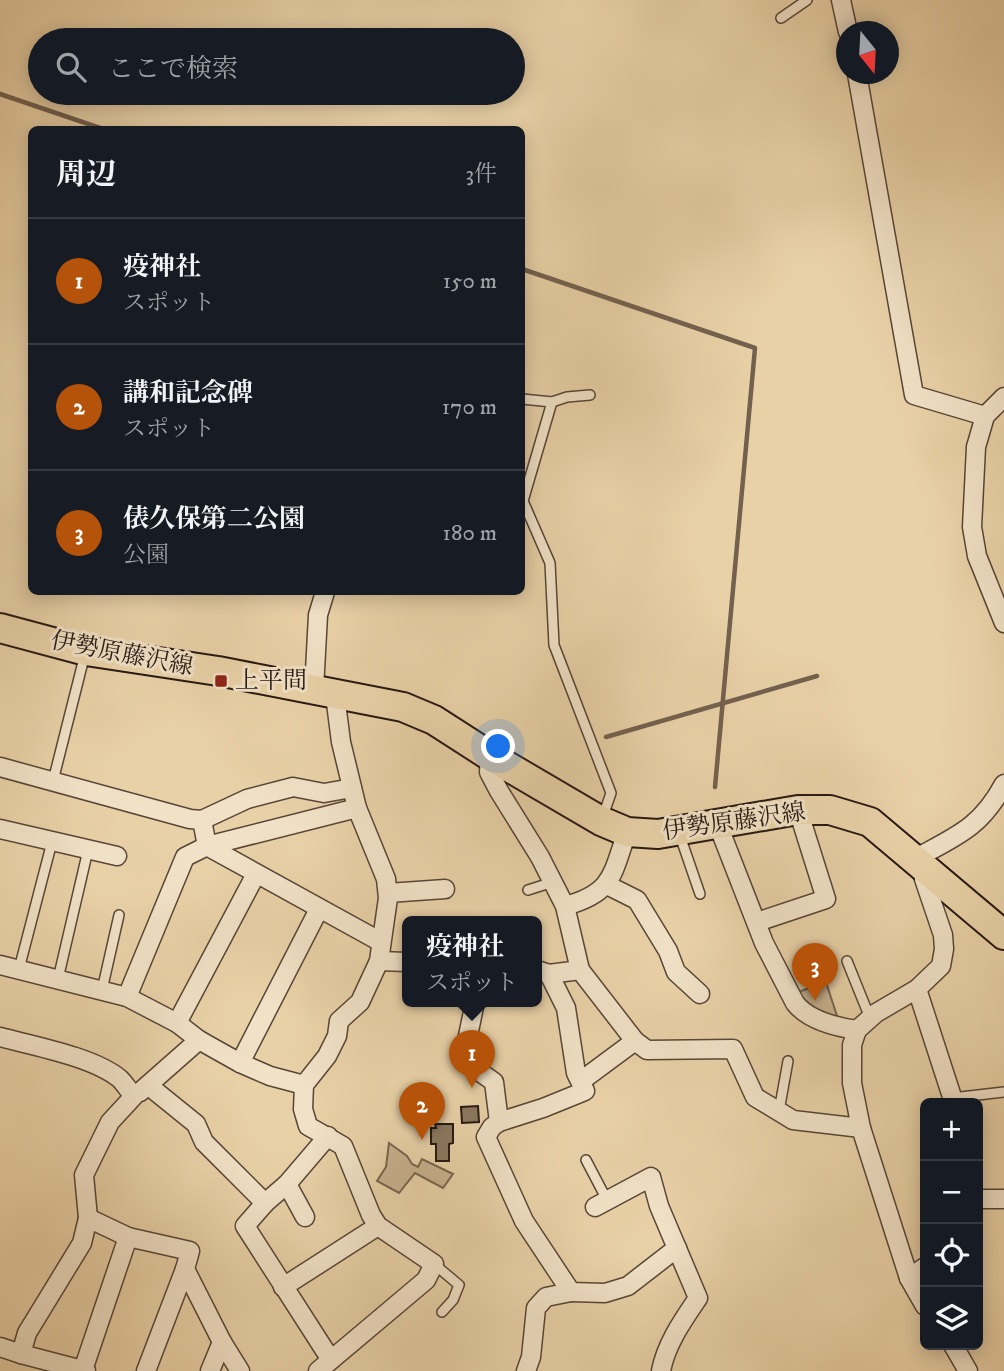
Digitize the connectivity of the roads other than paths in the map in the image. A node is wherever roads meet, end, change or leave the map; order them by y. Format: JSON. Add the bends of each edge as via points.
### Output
{"nodes":[{"id":1,"x":807,"y":0,"type":"edge"},
{"id":2,"x":841,"y":0,"type":"edge"},
{"id":3,"x":782,"y":18,"type":"dead end"},
{"id":4,"x":846,"y":21,"type":"edge"},
{"id":5,"x":859,"y":84,"type":"edge"},
{"id":6,"x":590,"y":395,"type":"dead end"},
{"id":7,"x":1004,"y":397,"type":"edge"},
{"id":8,"x":525,"y":399,"type":"edge"},
{"id":9,"x":552,"y":402,"type":"junction"},
{"id":10,"x":985,"y":416,"type":"junction"},
{"id":11,"x":525,"y":494,"type":"edge"},
{"id":12,"x":525,"y":506,"type":"edge"},
{"id":13,"x":324,"y":595,"type":"edge"},
{"id":14,"x":1004,"y":623,"type":"edge"},
{"id":15,"x":0,"y":628,"type":"edge"},
{"id":16,"x":86,"y":650,"type":"junction"},
{"id":17,"x":326,"y":692,"type":"junction"},
{"id":18,"x":490,"y":756,"type":"junction"},
{"id":19,"x":0,"y":767,"type":"edge"},
{"id":20,"x":53,"y":781,"type":"junction"},
{"id":21,"x":1004,"y":784,"type":"edge"},
{"id":22,"x":352,"y":788,"type":"junction"},
{"id":23,"x":356,"y":808,"type":"junction"},
{"id":24,"x":798,"y":810,"type":"junction"},
{"id":25,"x":202,"y":820,"type":"junction"},
{"id":26,"x":601,"y":821,"type":"junction"},
{"id":27,"x":718,"y":825,"type":"junction"},
{"id":28,"x":0,"y":829,"type":"edge"},
{"id":29,"x":679,"y":831,"type":"junction"},
{"id":30,"x":628,"y":832,"type":"junction"},
{"id":31,"x":52,"y":842,"type":"junction"},
{"id":32,"x":207,"y":846,"type":"junction"},
{"id":33,"x":88,"y":850,"type":"junction"},
{"id":34,"x":117,"y":856,"type":"dead end"},
{"id":35,"x":922,"y":864,"type":"junction"},
{"id":36,"x":256,"y":874,"type":"junction"},
{"id":37,"x":554,"y":882,"type":"junction"},
{"id":38,"x":607,"y":885,"type":"junction"},
{"id":39,"x":445,"y":889,"type":"dead end"},
{"id":40,"x":528,"y":890,"type":"dead end"},
{"id":41,"x":388,"y":893,"type":"junction"},
{"id":42,"x":700,"y":894,"type":"dead end"},
{"id":43,"x":565,"y":906,"type":"junction"},
{"id":44,"x":319,"y":909,"type":"junction"},
{"id":45,"x":119,"y":915,"type":"dead end"},
{"id":46,"x":757,"y":922,"type":"junction"},
{"id":47,"x":1004,"y":935,"type":"edge"},
{"id":48,"x":381,"y":942,"type":"junction"},
{"id":49,"x":379,"y":961,"type":"junction"},
{"id":50,"x":847,"y":961,"type":"dead end"},
{"id":51,"x":402,"y":962,"type":"edge"},
{"id":52,"x":0,"y":965,"type":"edge"},
{"id":53,"x":19,"y":969,"type":"junction"},
{"id":54,"x":580,"y":970,"type":"junction"},
{"id":55,"x":543,"y":972,"type":"edge"},
{"id":56,"x":58,"y":979,"type":"junction"},
{"id":57,"x":698,"y":986,"type":"dead end"},
{"id":58,"x":916,"y":989,"type":"junction"},
{"id":59,"x":102,"y":990,"type":"junction"},
{"id":60,"x":127,"y":997,"type":"junction"},
{"id":61,"x":474,"y":1007,"type":"edge"},
{"id":62,"x":177,"y":1023,"type":"junction"},
{"id":63,"x":864,"y":1024,"type":"junction"},
{"id":64,"x":0,"y":1037,"type":"edge"},
{"id":65,"x":199,"y":1040,"type":"junction"},
{"id":66,"x":635,"y":1041,"type":"junction"},
{"id":67,"x":788,"y":1061,"type":"dead end"},
{"id":68,"x":240,"y":1063,"type":"junction"},
{"id":69,"x":581,"y":1081,"type":"junction"},
{"id":70,"x":304,"y":1085,"type":"junction"},
{"id":71,"x":142,"y":1091,"type":"junction"},
{"id":72,"x":1004,"y":1091,"type":"edge"},
{"id":73,"x":952,"y":1098,"type":"edge"},
{"id":74,"x":968,"y":1098,"type":"edge"},
{"id":75,"x":779,"y":1112,"type":"junction"},
{"id":76,"x":499,"y":1122,"type":"junction"},
{"id":77,"x":861,"y":1128,"type":"junction"},
{"id":78,"x":328,"y":1136,"type":"junction"},
{"id":79,"x":586,"y":1160,"type":"dead end"},
{"id":80,"x":287,"y":1184,"type":"junction"},
{"id":81,"x":983,"y":1199,"type":"edge"},
{"id":82,"x":1004,"y":1199,"type":"edge"},
{"id":83,"x":265,"y":1203,"type":"junction"},
{"id":84,"x":601,"y":1204,"type":"joint"},
{"id":85,"x":305,"y":1217,"type":"dead end"},
{"id":86,"x":88,"y":1218,"type":"junction"},
{"id":87,"x":378,"y":1226,"type":"junction"},
{"id":88,"x":128,"y":1237,"type":"junction"},
{"id":89,"x":677,"y":1248,"type":"junction"},
{"id":90,"x":434,"y":1264,"type":"junction"},
{"id":91,"x":185,"y":1269,"type":"junction"},
{"id":92,"x":920,"y":1270,"type":"edge"},
{"id":93,"x":909,"y":1278,"type":"junction"},
{"id":94,"x":283,"y":1287,"type":"junction"},
{"id":95,"x":571,"y":1292,"type":"junction"},
{"id":96,"x":920,"y":1297,"type":"edge"},
{"id":97,"x":442,"y":1312,"type":"dead end"},
{"id":98,"x":222,"y":1342,"type":"junction"},
{"id":99,"x":0,"y":1348,"type":"edge"},
{"id":100,"x":956,"y":1350,"type":"edge"},
{"id":101,"x":21,"y":1354,"type":"junction"},
{"id":102,"x":325,"y":1366,"type":"edge"},
{"id":103,"x":55,"y":1367,"type":"edge"},
{"id":104,"x":84,"y":1370,"type":"edge"},
{"id":105,"x":146,"y":1371,"type":"edge"},
{"id":106,"x":209,"y":1371,"type":"edge"},
{"id":107,"x":240,"y":1371,"type":"edge"},
{"id":108,"x":526,"y":1371,"type":"edge"},
{"id":109,"x":662,"y":1371,"type":"edge"},
{"id":110,"x":968,"y":1371,"type":"edge"}],
"edges":[{"from":1,"to":3,"type":"lane"},
{"from":2,"to":4,"type":"street"},
{"from":5,"to":10,"type":"street","via":[[914,396]]},
{"from":6,"to":9,"type":"lane"},
{"from":7,"to":10,"type":"street"},
{"from":8,"to":9,"type":"lane"},
{"from":9,"to":11,"type":"lane"},
{"from":10,"to":14,"type":"street","via":[[976,447],[972,527],[977,556]]},
{"from":12,"to":26,"type":"lane","via":[[550,563],[554,645],[611,793]]},
{"from":13,"to":17,"type":"street","via":[[317,615]]},
{"from":15,"to":16,"type":"main road","name":"伊勢原藤沢線"},
{"from":16,"to":17,"type":"main road","name":"伊勢原藤沢線"},
{"from":16,"to":20,"type":"lane"},
{"from":17,"to":18,"type":"main road","name":"伊勢原藤沢線","via":[[420,712]]},
{"from":17,"to":22,"type":"street","via":[[336,703]]},
{"from":18,"to":26,"type":"main road","name":"伊勢原藤沢線"},
{"from":18,"to":37,"type":"street","via":[[489,772],[499,792]]},
{"from":19,"to":20,"type":"street"},
{"from":20,"to":25,"type":"street"},
{"from":21,"to":35,"type":"street","via":[[991,808]]},
{"from":22,"to":23,"type":"street"},
{"from":22,"to":25,"type":"street","via":[[324,793],[293,787],[247,799]]},
{"from":23,"to":32,"type":"street"},
{"from":23,"to":41,"type":"street"},
{"from":24,"to":27,"type":"main road","name":"伊勢原藤沢線"},
{"from":24,"to":35,"type":"main road","name":"伊勢原藤沢線","via":[[831,810],[870,822]]},
{"from":24,"to":46,"type":"street","via":[[826,900]]},
{"from":25,"to":32,"type":"street"},
{"from":26,"to":30,"type":"main road","name":"伊勢原藤沢線"},
{"from":27,"to":29,"type":"main road","name":"伊勢原藤沢線"},
{"from":27,"to":46,"type":"street"},
{"from":28,"to":31,"type":"street"},
{"from":29,"to":30,"type":"main road","name":"伊勢原藤沢線"},
{"from":29,"to":42,"type":"lane"},
{"from":30,"to":38,"type":"street"},
{"from":31,"to":33,"type":"street"},
{"from":31,"to":53,"type":"lane"},
{"from":32,"to":36,"type":"street"},
{"from":32,"to":60,"type":"street","via":[[186,857]]},
{"from":33,"to":34,"type":"street"},
{"from":33,"to":56,"type":"lane"},
{"from":35,"to":47,"type":"main road","name":"伊勢原藤沢線"},
{"from":35,"to":58,"type":"street","via":[[944,949],[941,966]]},
{"from":36,"to":44,"type":"street"},
{"from":36,"to":62,"type":"street"},
{"from":37,"to":40,"type":"lane"},
{"from":37,"to":43,"type":"street"},
{"from":38,"to":43,"type":"street","via":[[583,901]]},
{"from":38,"to":57,"type":"street","via":[[637,900],[676,972]]},
{"from":39,"to":41,"type":"street"},
{"from":41,"to":48,"type":"street"},
{"from":43,"to":54,"type":"street"},
{"from":44,"to":48,"type":"street"},
{"from":44,"to":68,"type":"street"},
{"from":45,"to":59,"type":"lane"},
{"from":46,"to":63,"type":"street","via":[[801,1011],[837,1027]]},
{"from":48,"to":49,"type":"street"},
{"from":49,"to":51,"type":"street"},
{"from":49,"to":70,"type":"street","via":[[360,1002],[339,1021],[327,1056]]},
{"from":50,"to":63,"type":"lane"},
{"from":52,"to":53,"type":"street"},
{"from":53,"to":56,"type":"street"},
{"from":54,"to":55,"type":"street"},
{"from":54,"to":66,"type":"street"},
{"from":55,"to":69,"type":"street","via":[[566,1008]]},
{"from":56,"to":59,"type":"street"},
{"from":58,"to":63,"type":"street"},
{"from":58,"to":73,"type":"street"},
{"from":59,"to":60,"type":"street"},
{"from":60,"to":62,"type":"street"},
{"from":61,"to":76,"type":"street","via":[[463,1060],[494,1082]]},
{"from":62,"to":65,"type":"street"},
{"from":63,"to":77,"type":"street","via":[[852,1045],[852,1083]]},
{"from":64,"to":71,"type":"street","via":[[102,1068]]},
{"from":65,"to":68,"type":"street"},
{"from":65,"to":71,"type":"street"},
{"from":66,"to":69,"type":"street"},
{"from":66,"to":75,"type":"street","via":[[647,1050],[733,1049],[755,1097]]},
{"from":67,"to":75,"type":"lane"},
{"from":68,"to":70,"type":"street"},
{"from":69,"to":76,"type":"street","via":[[585,1091]]},
{"from":70,"to":78,"type":"street","via":[[308,1126]]},
{"from":71,"to":83,"type":"street","via":[[196,1124],[208,1153]]},
{"from":71,"to":86,"type":"street","via":[[110,1122],[84,1175]]},
{"from":72,"to":74,"type":"lane"},
{"from":75,"to":77,"type":"street","via":[[793,1120]]},
{"from":76,"to":95,"type":"street","via":[[486,1137],[524,1221]]},
{"from":77,"to":93,"type":"street"},
{"from":78,"to":80,"type":"street"},
{"from":78,"to":87,"type":"street","via":[[343,1146]]},
{"from":79,"to":84,"type":"lane"},
{"from":80,"to":83,"type":"street"},
{"from":80,"to":85,"type":"street"},
{"from":81,"to":82,"type":"street"},
{"from":83,"to":94,"type":"street","via":[[245,1226]]},
{"from":84,"to":89,"type":"street","via":[[651,1177]]},
{"from":86,"to":88,"type":"street"},
{"from":86,"to":101,"type":"street","via":[[82,1243],[27,1333]]},
{"from":87,"to":90,"type":"street"},
{"from":87,"to":94,"type":"street"},
{"from":88,"to":91,"type":"street","via":[[190,1251]]},
{"from":88,"to":104,"type":"street"},
{"from":89,"to":95,"type":"street","via":[[628,1286],[605,1293]]},
{"from":89,"to":109,"type":"street","via":[[698,1298],[679,1325]]},
{"from":90,"to":97,"type":"lane","via":[[459,1285]]},
{"from":90,"to":102,"type":"street","via":[[426,1280]]},
{"from":91,"to":98,"type":"street"},
{"from":91,"to":105,"type":"street"},
{"from":92,"to":93,"type":"street"},
{"from":93,"to":96,"type":"street"},
{"from":94,"to":102,"type":"street"},
{"from":95,"to":108,"type":"street","via":[[546,1297],[536,1308]]},
{"from":98,"to":106,"type":"street"},
{"from":98,"to":107,"type":"street"},
{"from":99,"to":101,"type":"street"},
{"from":100,"to":110,"type":"street"},
{"from":101,"to":103,"type":"street"},
{"from":103,"to":104,"type":"street"}]}
